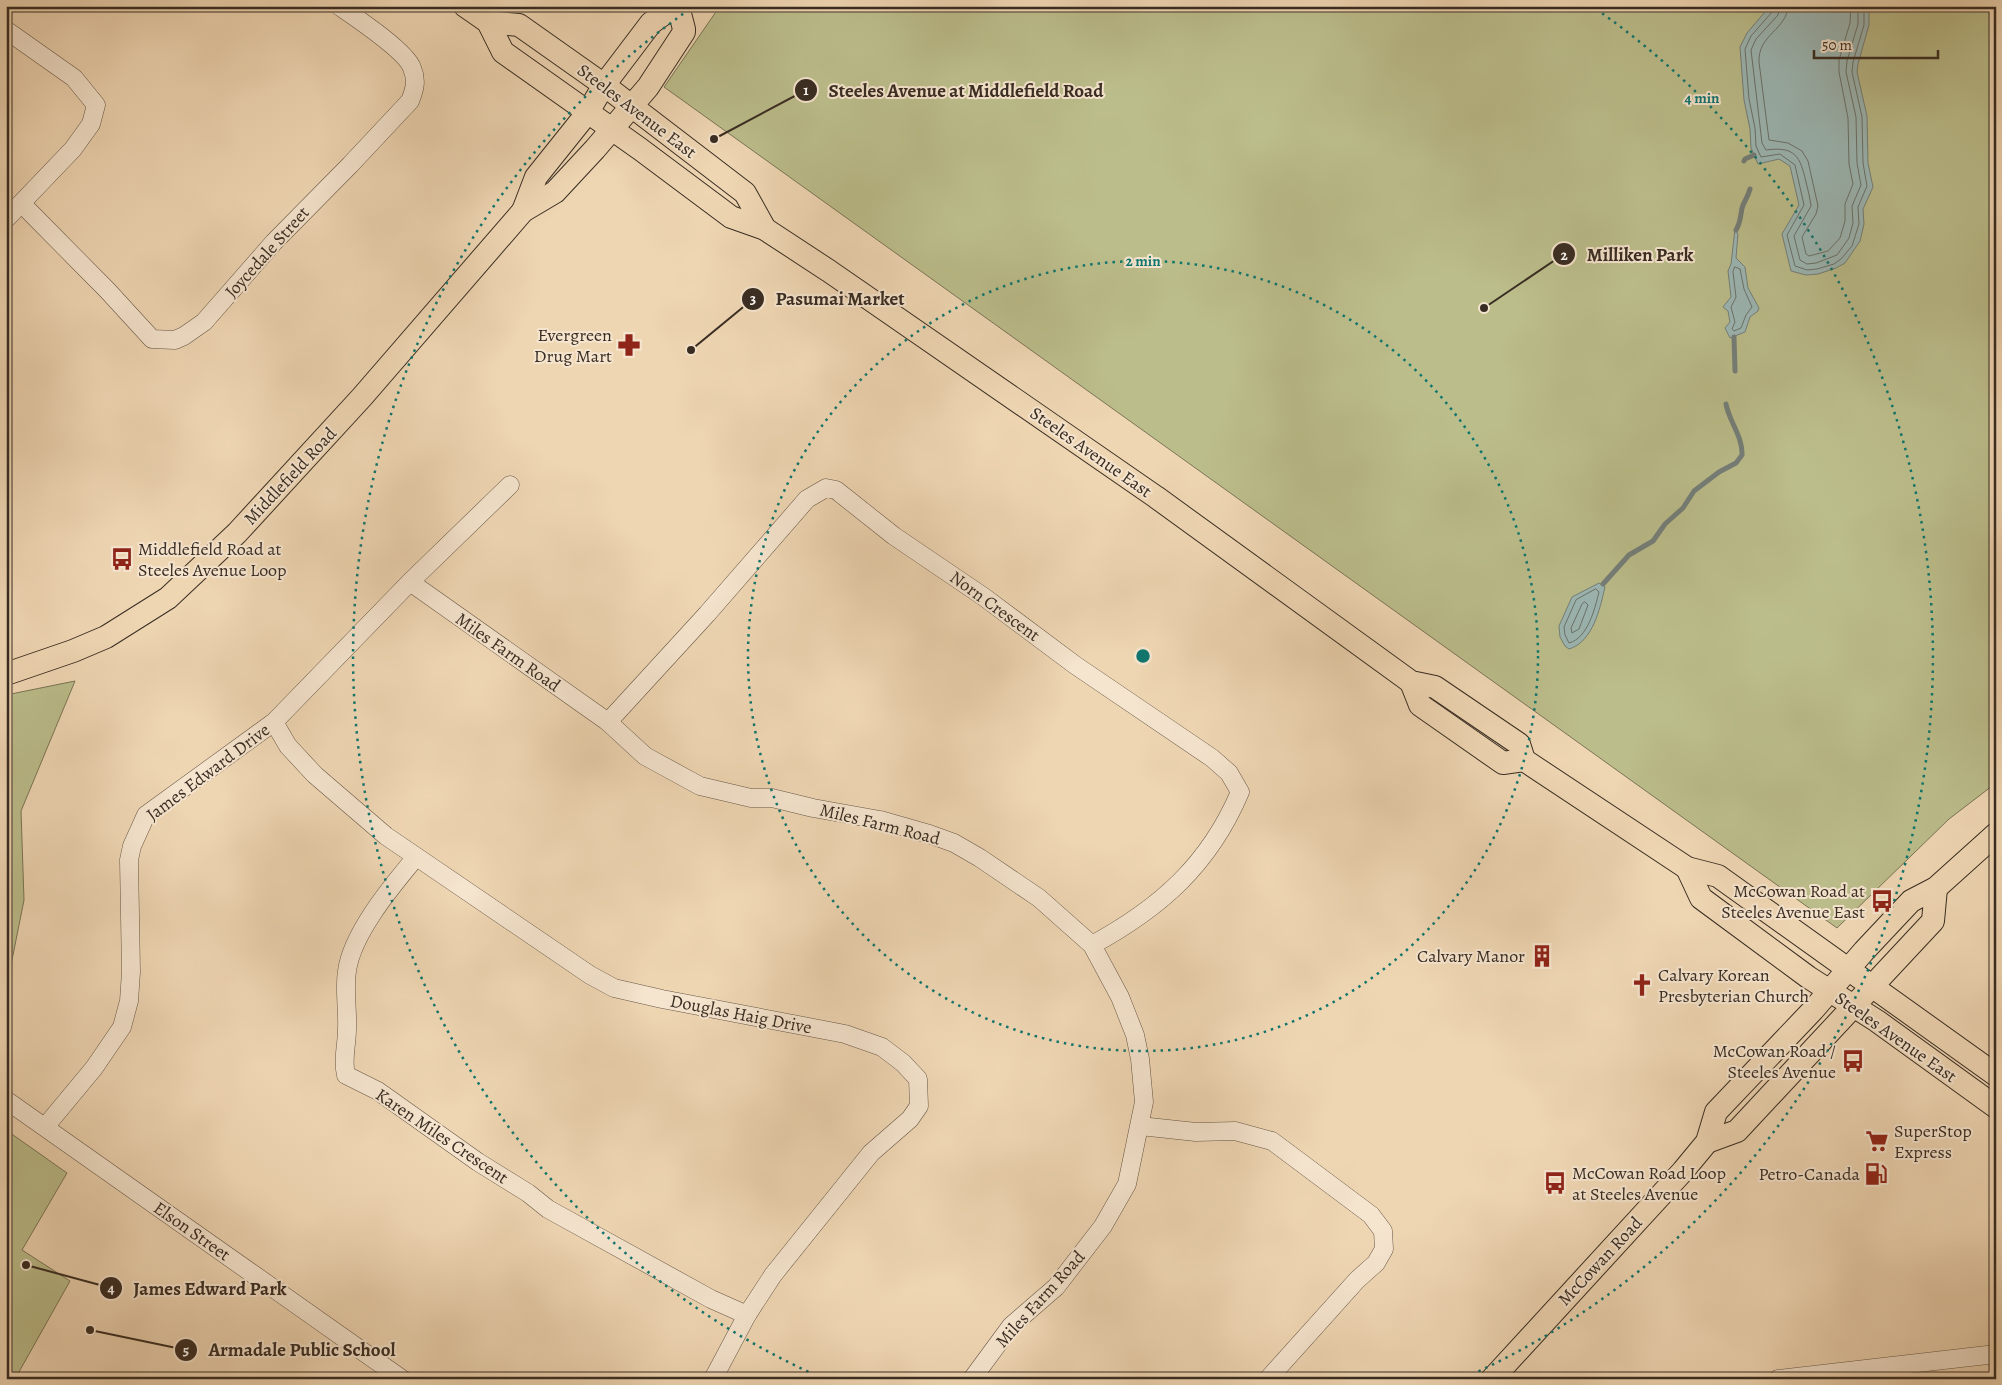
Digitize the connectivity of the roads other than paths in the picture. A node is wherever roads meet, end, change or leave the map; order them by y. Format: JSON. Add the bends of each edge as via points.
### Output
{"nodes":[{"id":1,"x":339,"y":6,"type":"edge"},
{"id":2,"x":466,"y":6,"type":"edge"},
{"id":3,"x":674,"y":6,"type":"edge"},
{"id":4,"x":678,"y":6,"type":"edge"},
{"id":5,"x":488,"y":22,"type":"junction"},
{"id":6,"x":6,"y":30,"type":"edge"},
{"id":7,"x":604,"y":85,"type":"junction"},
{"id":8,"x":632,"y":107,"type":"junction"},
{"id":9,"x":588,"y":112,"type":"junction"},
{"id":10,"x":612,"y":130,"type":"junction"},
{"id":11,"x":22,"y":204,"type":"junction"},
{"id":12,"x":523,"y":211,"type":"junction"},
{"id":13,"x":6,"y":219,"type":"edge"},
{"id":14,"x":765,"y":229,"type":"junction"},
{"id":15,"x":510,"y":485,"type":"dead end"},
{"id":16,"x":410,"y":582,"type":"junction"},
{"id":17,"x":6,"y":674,"type":"edge"},
{"id":18,"x":274,"y":722,"type":"junction"},
{"id":19,"x":608,"y":722,"type":"junction"},
{"id":20,"x":1996,"y":834,"type":"edge"},
{"id":21,"x":416,"y":857,"type":"junction"},
{"id":22,"x":1687,"y":868,"type":"junction"},
{"id":23,"x":1936,"y":888,"type":"junction"},
{"id":24,"x":1092,"y":945,"type":"junction"},
{"id":25,"x":1848,"y":970,"type":"junction"},
{"id":26,"x":1871,"y":986,"type":"junction"},
{"id":27,"x":1830,"y":991,"type":"junction"},
{"id":28,"x":1853,"y":1006,"type":"junction"},
{"id":29,"x":1996,"y":1075,"type":"edge"},
{"id":30,"x":6,"y":1100,"type":"edge"},
{"id":31,"x":1996,"y":1107,"type":"edge"},
{"id":32,"x":1140,"y":1126,"type":"junction"},
{"id":33,"x":46,"y":1127,"type":"junction"},
{"id":34,"x":1707,"y":1142,"type":"junction"},
{"id":35,"x":747,"y":1315,"type":"junction"},
{"id":36,"x":1996,"y":1354,"type":"edge"},
{"id":37,"x":402,"y":1379,"type":"edge"},
{"id":38,"x":713,"y":1379,"type":"edge"},
{"id":39,"x":972,"y":1379,"type":"edge"},
{"id":40,"x":1268,"y":1379,"type":"edge"},
{"id":41,"x":1492,"y":1379,"type":"edge"},
{"id":42,"x":1778,"y":1379,"type":"edge"}],
"edges":[{"from":1,"to":11,"type":"street","name":"Joycedale Street","via":[[412,66],[415,88],[410,101],[274,242],[204,322],[184,336],[175,340],[152,338]]},
{"from":2,"to":5,"type":"main road","name":"Steeles Avenue East"},
{"from":3,"to":7,"type":"main road","name":"Middlefield Road","via":[[651,23]]},
{"from":4,"to":8,"type":"main road","name":"Middlefield Road","via":[[684,32]]},
{"from":5,"to":7,"type":"main road","name":"Steeles Avenue East","via":[[519,25]]},
{"from":5,"to":9,"type":"main road","name":"Steeles Avenue East","via":[[504,52]]},
{"from":6,"to":11,"type":"street","via":[[74,78],[96,105],[91,124],[73,149]]},
{"from":7,"to":8,"type":"main road","name":"Steeles Avenue East"},
{"from":7,"to":9,"type":"main road","name":"Middlefield Road"},
{"from":8,"to":10,"type":"main road","name":"Middlefield Road"},
{"from":8,"to":14,"type":"main road","name":"Steeles Avenue East","via":[[745,193]]},
{"from":9,"to":10,"type":"main road","name":"Steeles Avenue East"},
{"from":9,"to":12,"type":"main road","name":"Middlefield Road","via":[[536,177]]},
{"from":10,"to":12,"type":"main road","name":"Middlefield Road","via":[[555,192]]},
{"from":10,"to":14,"type":"main road","name":"Steeles Avenue East","via":[[731,217]]},
{"from":11,"to":13,"type":"street"},
{"from":12,"to":17,"type":"main road","name":"Middlefield Road","via":[[356,404],[237,533],[168,598],[106,637]]},
{"from":14,"to":22,"type":"main road","name":"Steeles Avenue East","via":[[1156,497],[1411,682],[1434,686],[1519,744],[1524,760]]},
{"from":15,"to":16,"type":"street","name":"James Edward Drive"},
{"from":16,"to":18,"type":"street","name":"James Edward Drive"},
{"from":16,"to":19,"type":"street","name":"Miles Farm Road"},
{"from":18,"to":21,"type":"street","name":"Douglas Haig Drive","via":[[288,746],[315,775]]},
{"from":18,"to":33,"type":"street","name":"James Edward Drive","via":[[146,815],[132,846],[130,860],[131,972],[129,1001],[122,1026],[94,1068]]},
{"from":19,"to":24,"type":"street","name":"Miles Farm Road","via":[[645,756],[700,786],[880,820],[954,843],[1039,898]]},
{"from":19,"to":24,"type":"street","name":"Norn Crescent","via":[[807,499],[826,488],[836,490],[894,536],[1212,758],[1229,773],[1240,792],[1229,819],[1199,862],[1158,903]]},
{"from":20,"to":23,"type":"main road","name":"McCowan Road"},
{"from":21,"to":35,"type":"street","name":"Karen Miles Crescent","via":[[386,894],[362,933],[346,971],[347,1031],[342,1062],[346,1075],[378,1091],[548,1209],[711,1299]]},
{"from":21,"to":35,"type":"street","name":"Douglas Haig Drive","via":[[568,961],[614,988],[846,1034],[882,1047],[918,1080],[919,1106],[910,1119],[870,1153],[773,1275]]},
{"from":22,"to":25,"type":"main road","name":"Steeles Avenue East","via":[[1718,876]]},
{"from":22,"to":27,"type":"main road","name":"Steeles Avenue East","via":[[1701,898]]},
{"from":23,"to":25,"type":"main road","name":"McCowan Road","via":[[1911,900]]},
{"from":23,"to":26,"type":"main road","via":[[1932,920]]},
{"from":24,"to":32,"type":"street","name":"Miles Farm Road","via":[[1120,997],[1135,1035],[1144,1102]]},
{"from":25,"to":26,"type":"main road","name":"Steeles Avenue East"},
{"from":25,"to":27,"type":"main road","name":"McCowan Road"},
{"from":26,"to":28,"type":"main road"},
{"from":26,"to":29,"type":"main road","name":"Steeles Avenue East"},
{"from":27,"to":28,"type":"main road","name":"Steeles Avenue East"},
{"from":27,"to":34,"type":"main road","name":"McCowan Road","via":[[1716,1112]]},
{"from":28,"to":31,"type":"main road","name":"Steeles Avenue East"},
{"from":28,"to":34,"type":"main road","via":[[1737,1131]]},
{"from":30,"to":33,"type":"street","name":"Elson Street"},
{"from":32,"to":39,"type":"street","name":"Miles Farm Road","via":[[1127,1184],[1103,1226],[1056,1288],[1010,1326]]},
{"from":32,"to":40,"type":"street","via":[[1196,1132],[1235,1131],[1272,1140],[1371,1215],[1383,1231],[1384,1248],[1376,1263]]},
{"from":33,"to":37,"type":"street","name":"Elson Street"},
{"from":34,"to":41,"type":"main road","name":"McCowan Road"},
{"from":35,"to":38,"type":"street","name":"Douglas Haig Drive"},
{"from":36,"to":42,"type":"street"}]}
